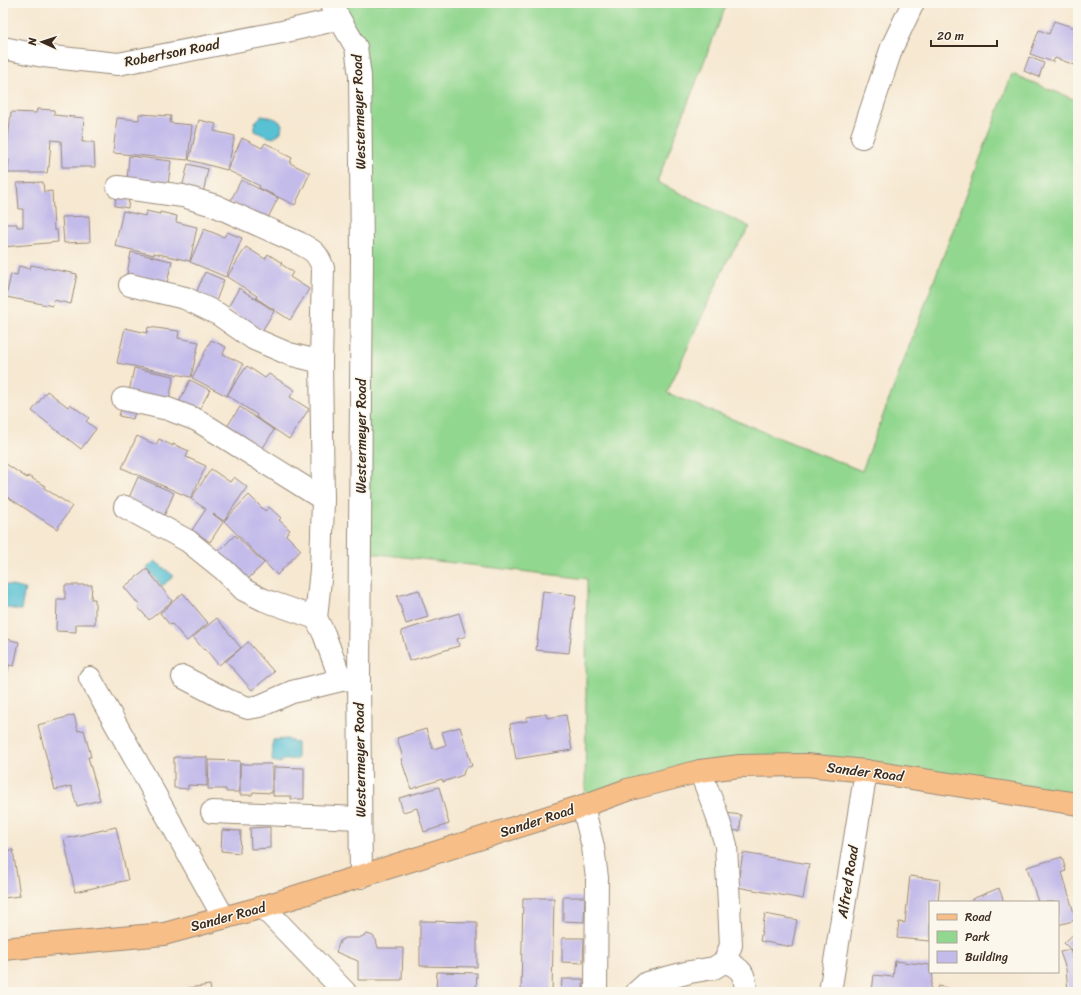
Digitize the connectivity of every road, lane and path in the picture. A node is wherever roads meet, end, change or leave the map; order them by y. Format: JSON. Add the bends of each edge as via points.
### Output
{"nodes":[{"id":1,"x":913,"y":3,"type":"edge"},
{"id":2,"x":335,"y":11,"type":"edge"},
{"id":3,"x":3,"y":48,"type":"edge"},
{"id":4,"x":862,"y":137,"type":"dead end"},
{"id":5,"x":118,"y":187,"type":"dead end"},
{"id":6,"x":130,"y":285,"type":"dead end"},
{"id":7,"x":321,"y":362,"type":"junction"},
{"id":8,"x":122,"y":399,"type":"dead end"},
{"id":9,"x":322,"y":499,"type":"junction"},
{"id":10,"x":125,"y":507,"type":"dead end"},
{"id":11,"x":316,"y":618,"type":"junction"},
{"id":12,"x":184,"y":677,"type":"dead end"},
{"id":13,"x":90,"y":678,"type":"dead end"},
{"id":14,"x":350,"y":679,"type":"junction"},
{"id":15,"x":700,"y":771,"type":"junction"},
{"id":16,"x":866,"y":771,"type":"junction"},
{"id":17,"x":1078,"y":804,"type":"edge"},
{"id":18,"x":583,"y":806,"type":"junction"},
{"id":19,"x":212,"y":812,"type":"dead end"},
{"id":20,"x":360,"y":818,"type":"junction"},
{"id":21,"x":361,"y":877,"type":"junction"},
{"id":22,"x":263,"y":907,"type":"junction"},
{"id":23,"x":224,"y":918,"type":"junction"},
{"id":24,"x":3,"y":949,"type":"edge"},
{"id":25,"x":725,"y":961,"type":"junction"},
{"id":26,"x":345,"y":992,"type":"edge"},
{"id":27,"x":596,"y":992,"type":"edge"},
{"id":28,"x":637,"y":992,"type":"edge"},
{"id":29,"x":746,"y":992,"type":"edge"},
{"id":30,"x":830,"y":992,"type":"edge"}],
"edges":[{"from":1,"to":4,"type":"street","via":[[892,47]]},
{"from":2,"to":3,"type":"street","name":"Robertson Road","via":[[282,32],[118,64],[43,56]]},
{"from":2,"to":14,"type":"street","name":"Westermeyer Road","via":[[356,47],[360,76],[362,251]]},
{"from":5,"to":7,"type":"street","via":[[183,196],[216,206],[309,248],[318,256],[323,268]]},
{"from":6,"to":7,"type":"street","via":[[185,298],[218,314],[254,339],[289,354]]},
{"from":7,"to":9,"type":"street"},
{"from":8,"to":9,"type":"street","via":[[168,409],[197,420]]},
{"from":9,"to":11,"type":"street","via":[[321,570]]},
{"from":10,"to":11,"type":"street","via":[[188,541],[244,590],[264,600]]},
{"from":11,"to":14,"type":"street"},
{"from":12,"to":14,"type":"street","via":[[248,708],[260,706],[292,692]]},
{"from":13,"to":23,"type":"street"},
{"from":14,"to":20,"type":"street","name":"Westermeyer Road"},
{"from":15,"to":16,"type":"main road","name":"Sander Road","via":[[740,766],[806,765]]},
{"from":15,"to":18,"type":"main road","name":"Sander Road","via":[[627,790]]},
{"from":15,"to":25,"type":"street","via":[[726,845],[731,945]]},
{"from":16,"to":17,"type":"main road","name":"Sander Road"},
{"from":16,"to":30,"type":"street","name":"Alfred Road"},
{"from":18,"to":21,"type":"main road","name":"Sander Road"},
{"from":18,"to":27,"type":"street","via":[[593,847],[596,878]]},
{"from":19,"to":20,"type":"street"},
{"from":20,"to":21,"type":"street","name":"Westermeyer Road"},
{"from":21,"to":22,"type":"main road","name":"Sander Road"},
{"from":22,"to":23,"type":"main road","name":"Sander Road"},
{"from":22,"to":26,"type":"street"},
{"from":23,"to":24,"type":"main road","name":"Sander Road","via":[[164,934]]},
{"from":25,"to":28,"type":"street","via":[[714,968],[647,983]]},
{"from":25,"to":29,"type":"street","via":[[743,972]]}]}
